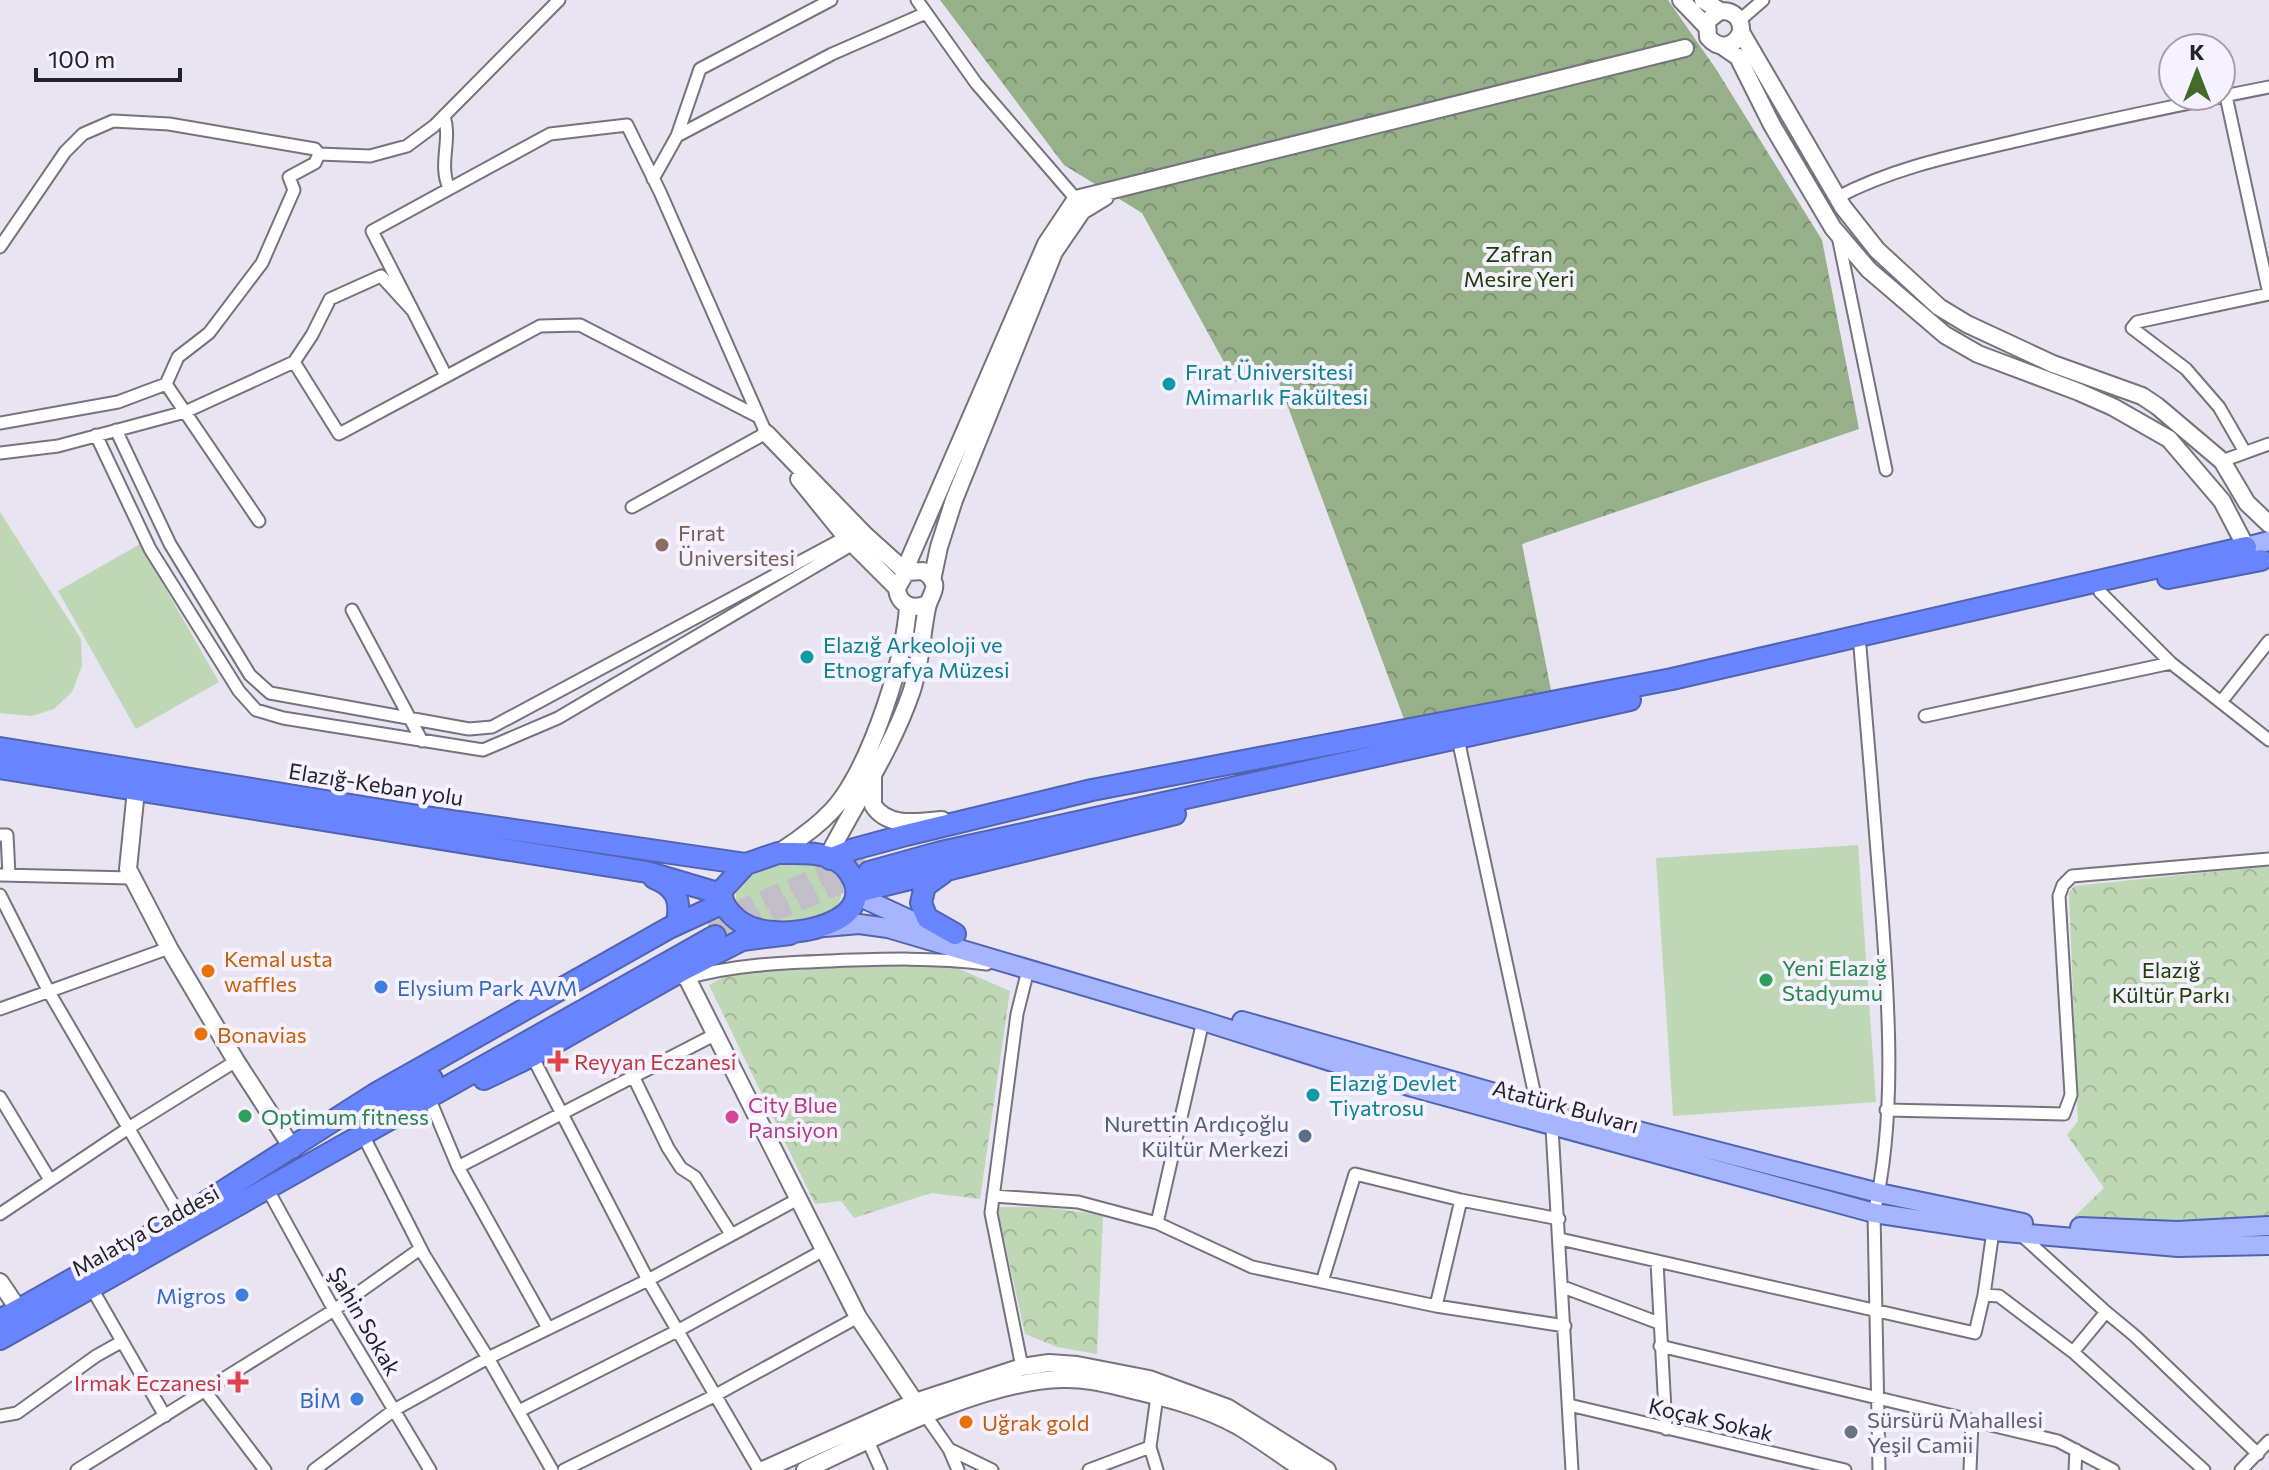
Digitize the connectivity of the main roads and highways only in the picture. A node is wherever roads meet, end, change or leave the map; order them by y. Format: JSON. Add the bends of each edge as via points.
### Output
{"nodes":[{"id":1,"x":2263,"y":554,"type":"edge"},
{"id":2,"x":1452,"y":730,"type":"junction"},
{"id":3,"x":0,"y":748,"type":"edge"},
{"id":4,"x":0,"y":768,"type":"edge"},
{"id":5,"x":829,"y":858,"type":"junction"},
{"id":6,"x":746,"y":864,"type":"junction"},
{"id":7,"x":866,"y":865,"type":"tunnel mouth"},
{"id":8,"x":632,"y":870,"type":"junction"},
{"id":9,"x":945,"y":871,"type":"junction"},
{"id":10,"x":856,"y":894,"type":"junction"},
{"id":11,"x":722,"y":898,"type":"junction"},
{"id":12,"x":677,"y":923,"type":"junction"},
{"id":13,"x":819,"y":928,"type":"junction"},
{"id":14,"x":790,"y":934,"type":"junction"},
{"id":15,"x":955,"y":934,"type":"junction"},
{"id":16,"x":293,"y":1149,"type":"junction"},
{"id":17,"x":312,"y":1164,"type":"junction"},
{"id":18,"x":2269,"y":1226,"type":"edge"},
{"id":19,"x":2269,"y":1245,"type":"edge"},
{"id":20,"x":0,"y":1320,"type":"edge"},
{"id":21,"x":0,"y":1339,"type":"edge"}],
"edges":[{"from":1,"to":2,"type":"highway"},
{"from":1,"to":2,"type":"highway","via":[[1860,647]]},
{"from":2,"to":5,"type":"highway","via":[[1092,790]]},
{"from":2,"to":7,"type":"highway","via":[[941,852]]},
{"from":2,"to":9,"type":"highway","via":[[1073,841]]},
{"from":3,"to":6,"type":"highway","name":"Elazığ-Keban yolu"},
{"from":4,"to":8,"type":"highway","name":"Elazığ-Keban yolu"},
{"from":5,"to":6,"type":"highway","via":[[778,853]]},
{"from":5,"to":10,"type":"highway","via":[[854,878]]},
{"from":6,"to":11,"type":"highway"},
{"from":8,"to":11,"type":"highway","name":"Elazığ-Keban yolu","via":[[686,882]]},
{"from":8,"to":12,"type":"highway","via":[[675,891],[680,904]]},
{"from":9,"to":10,"type":"highway"},
{"from":9,"to":15,"type":"highway","via":[[925,886],[921,903],[927,918]]},
{"from":10,"to":13,"type":"highway","via":[[842,917]]},
{"from":10,"to":15,"type":"main road","name":"Atatürk Bulvarı"},
{"from":11,"to":12,"type":"highway"},
{"from":11,"to":14,"type":"highway","via":[[743,924]]},
{"from":12,"to":16,"type":"highway","via":[[375,1094]]},
{"from":13,"to":14,"type":"highway"},
{"from":13,"to":19,"type":"main road","name":"Atatürk Bulvarı","via":[[888,928],[1552,1128],[1874,1213],[2019,1234],[2178,1247]]},
{"from":14,"to":17,"type":"highway","via":[[742,940],[367,1143]]},
{"from":15,"to":18,"type":"main road","name":"Atatürk Bulvarı","via":[[1537,1105],[1958,1212],[2039,1226],[2177,1231]]},
{"from":16,"to":17,"type":"highway","via":[[351,1124],[711,930]]},
{"from":16,"to":20,"type":"highway","name":"Malatya Caddesi"},
{"from":17,"to":21,"type":"highway","name":"Malatya Caddesi"}]}
